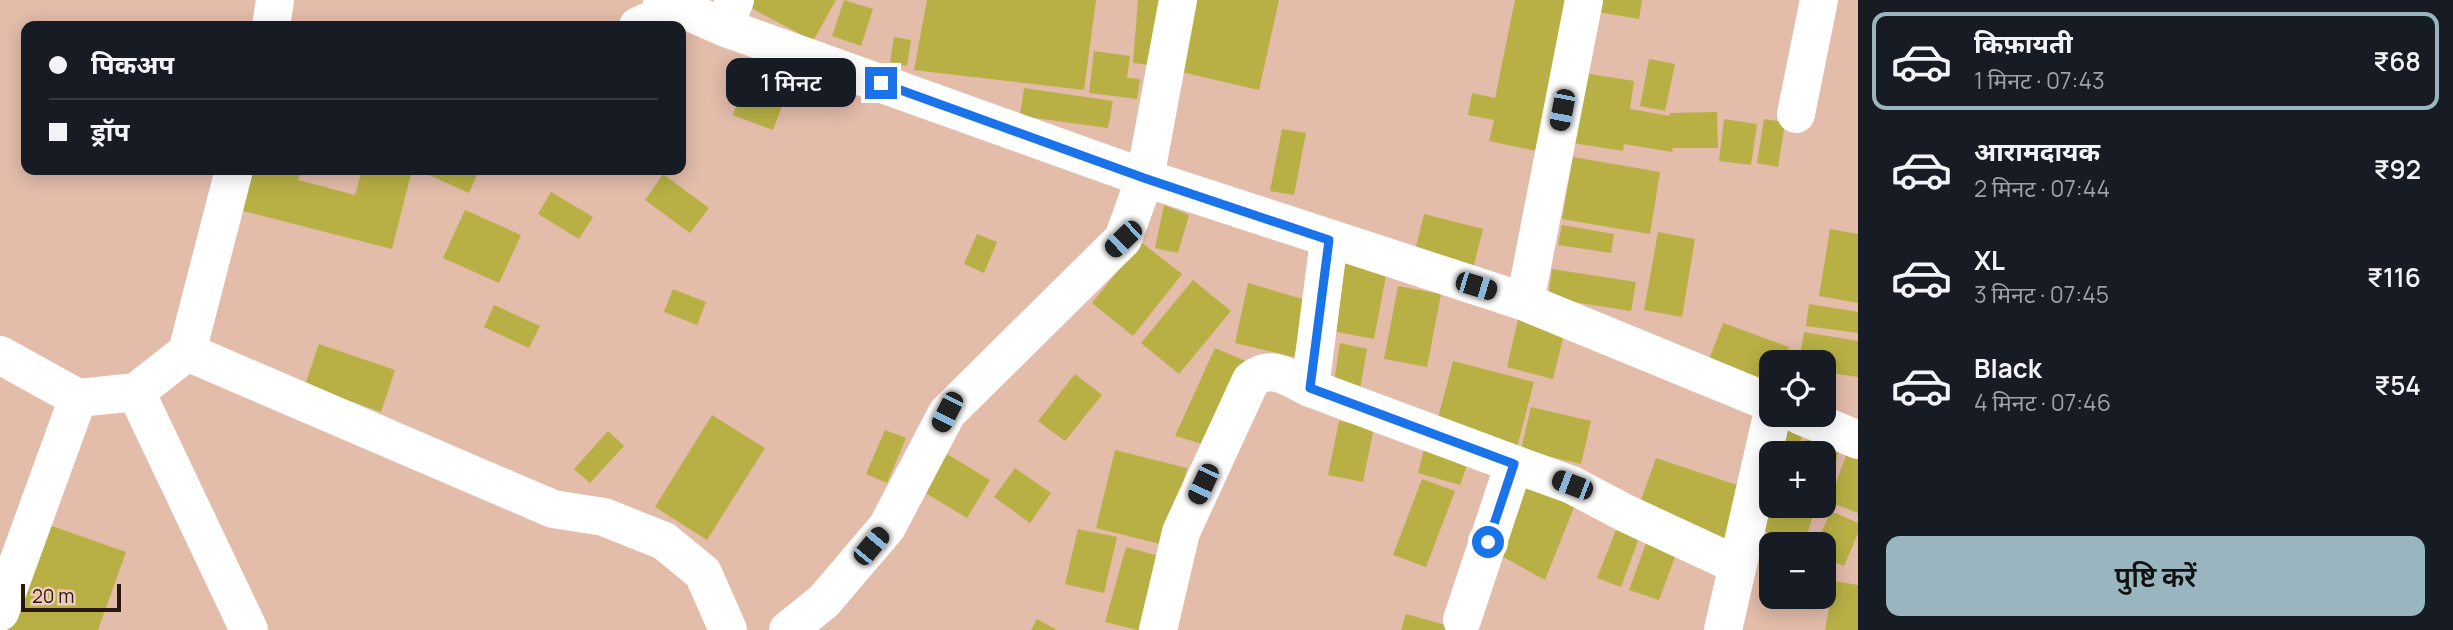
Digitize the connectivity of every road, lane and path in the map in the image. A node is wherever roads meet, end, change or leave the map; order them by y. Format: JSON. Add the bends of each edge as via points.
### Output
{"nodes":[{"id":1,"x":275,"y":0,"type":"edge"},
{"id":2,"x":1178,"y":0,"type":"edge"},
{"id":3,"x":1584,"y":0,"type":"edge"},
{"id":4,"x":1819,"y":0,"type":"edge"},
{"id":5,"x":671,"y":4,"type":"edge"},
{"id":6,"x":729,"y":13,"type":"edge"},
{"id":7,"x":272,"y":21,"type":"edge"},
{"id":8,"x":646,"y":21,"type":"edge"},
{"id":9,"x":1796,"y":114,"type":"dead end"},
{"id":10,"x":233,"y":175,"type":"edge"},
{"id":11,"x":1144,"y":178,"type":"junction"},
{"id":12,"x":1329,"y":240,"type":"junction"},
{"id":13,"x":1525,"y":302,"type":"junction"},
{"id":14,"x":187,"y":352,"type":"junction"},
{"id":15,"x":4,"y":366,"type":"edge"},
{"id":16,"x":1310,"y":388,"type":"junction"},
{"id":17,"x":136,"y":392,"type":"junction"},
{"id":18,"x":78,"y":398,"type":"junction"},
{"id":19,"x":1759,"y":398,"type":"edge"},
{"id":20,"x":1769,"y":427,"type":"edge"},
{"id":21,"x":1827,"y":427,"type":"edge"},
{"id":22,"x":1858,"y":440,"type":"edge"},
{"id":23,"x":1514,"y":464,"type":"junction"},
{"id":24,"x":1737,"y":565,"type":"junction"},
{"id":25,"x":0,"y":612,"type":"edge"},
{"id":26,"x":1462,"y":620,"type":"dead end"},
{"id":27,"x":248,"y":630,"type":"edge"},
{"id":28,"x":728,"y":630,"type":"edge"},
{"id":29,"x":788,"y":630,"type":"edge"},
{"id":30,"x":1158,"y":630,"type":"edge"},
{"id":31,"x":1723,"y":630,"type":"edge"}],
"edges":[{"from":1,"to":7,"type":"street"},
{"from":2,"to":11,"type":"street"},
{"from":3,"to":13,"type":"street"},
{"from":4,"to":9,"type":"street"},
{"from":5,"to":6,"type":"street"},
{"from":5,"to":8,"type":"street"},
{"from":6,"to":11,"type":"street"},
{"from":10,"to":14,"type":"street"},
{"from":11,"to":12,"type":"street"},
{"from":11,"to":29,"type":"street","via":[[1123,239],[947,412],[887,527],[824,601]]},
{"from":12,"to":13,"type":"street"},
{"from":12,"to":16,"type":"street"},
{"from":13,"to":19,"type":"street"},
{"from":14,"to":17,"type":"street"},
{"from":14,"to":28,"type":"street","via":[[553,509],[604,517],[664,541],[703,573]]},
{"from":15,"to":18,"type":"street"},
{"from":16,"to":23,"type":"street"},
{"from":16,"to":30,"type":"street","via":[[1279,373],[1260,373],[1251,380],[1181,532]]},
{"from":17,"to":18,"type":"street"},
{"from":17,"to":27,"type":"street"},
{"from":18,"to":25,"type":"street"},
{"from":20,"to":24,"type":"street"},
{"from":21,"to":22,"type":"street"},
{"from":23,"to":24,"type":"street","via":[[1572,485]]},
{"from":23,"to":26,"type":"street"},
{"from":24,"to":31,"type":"street"}]}
